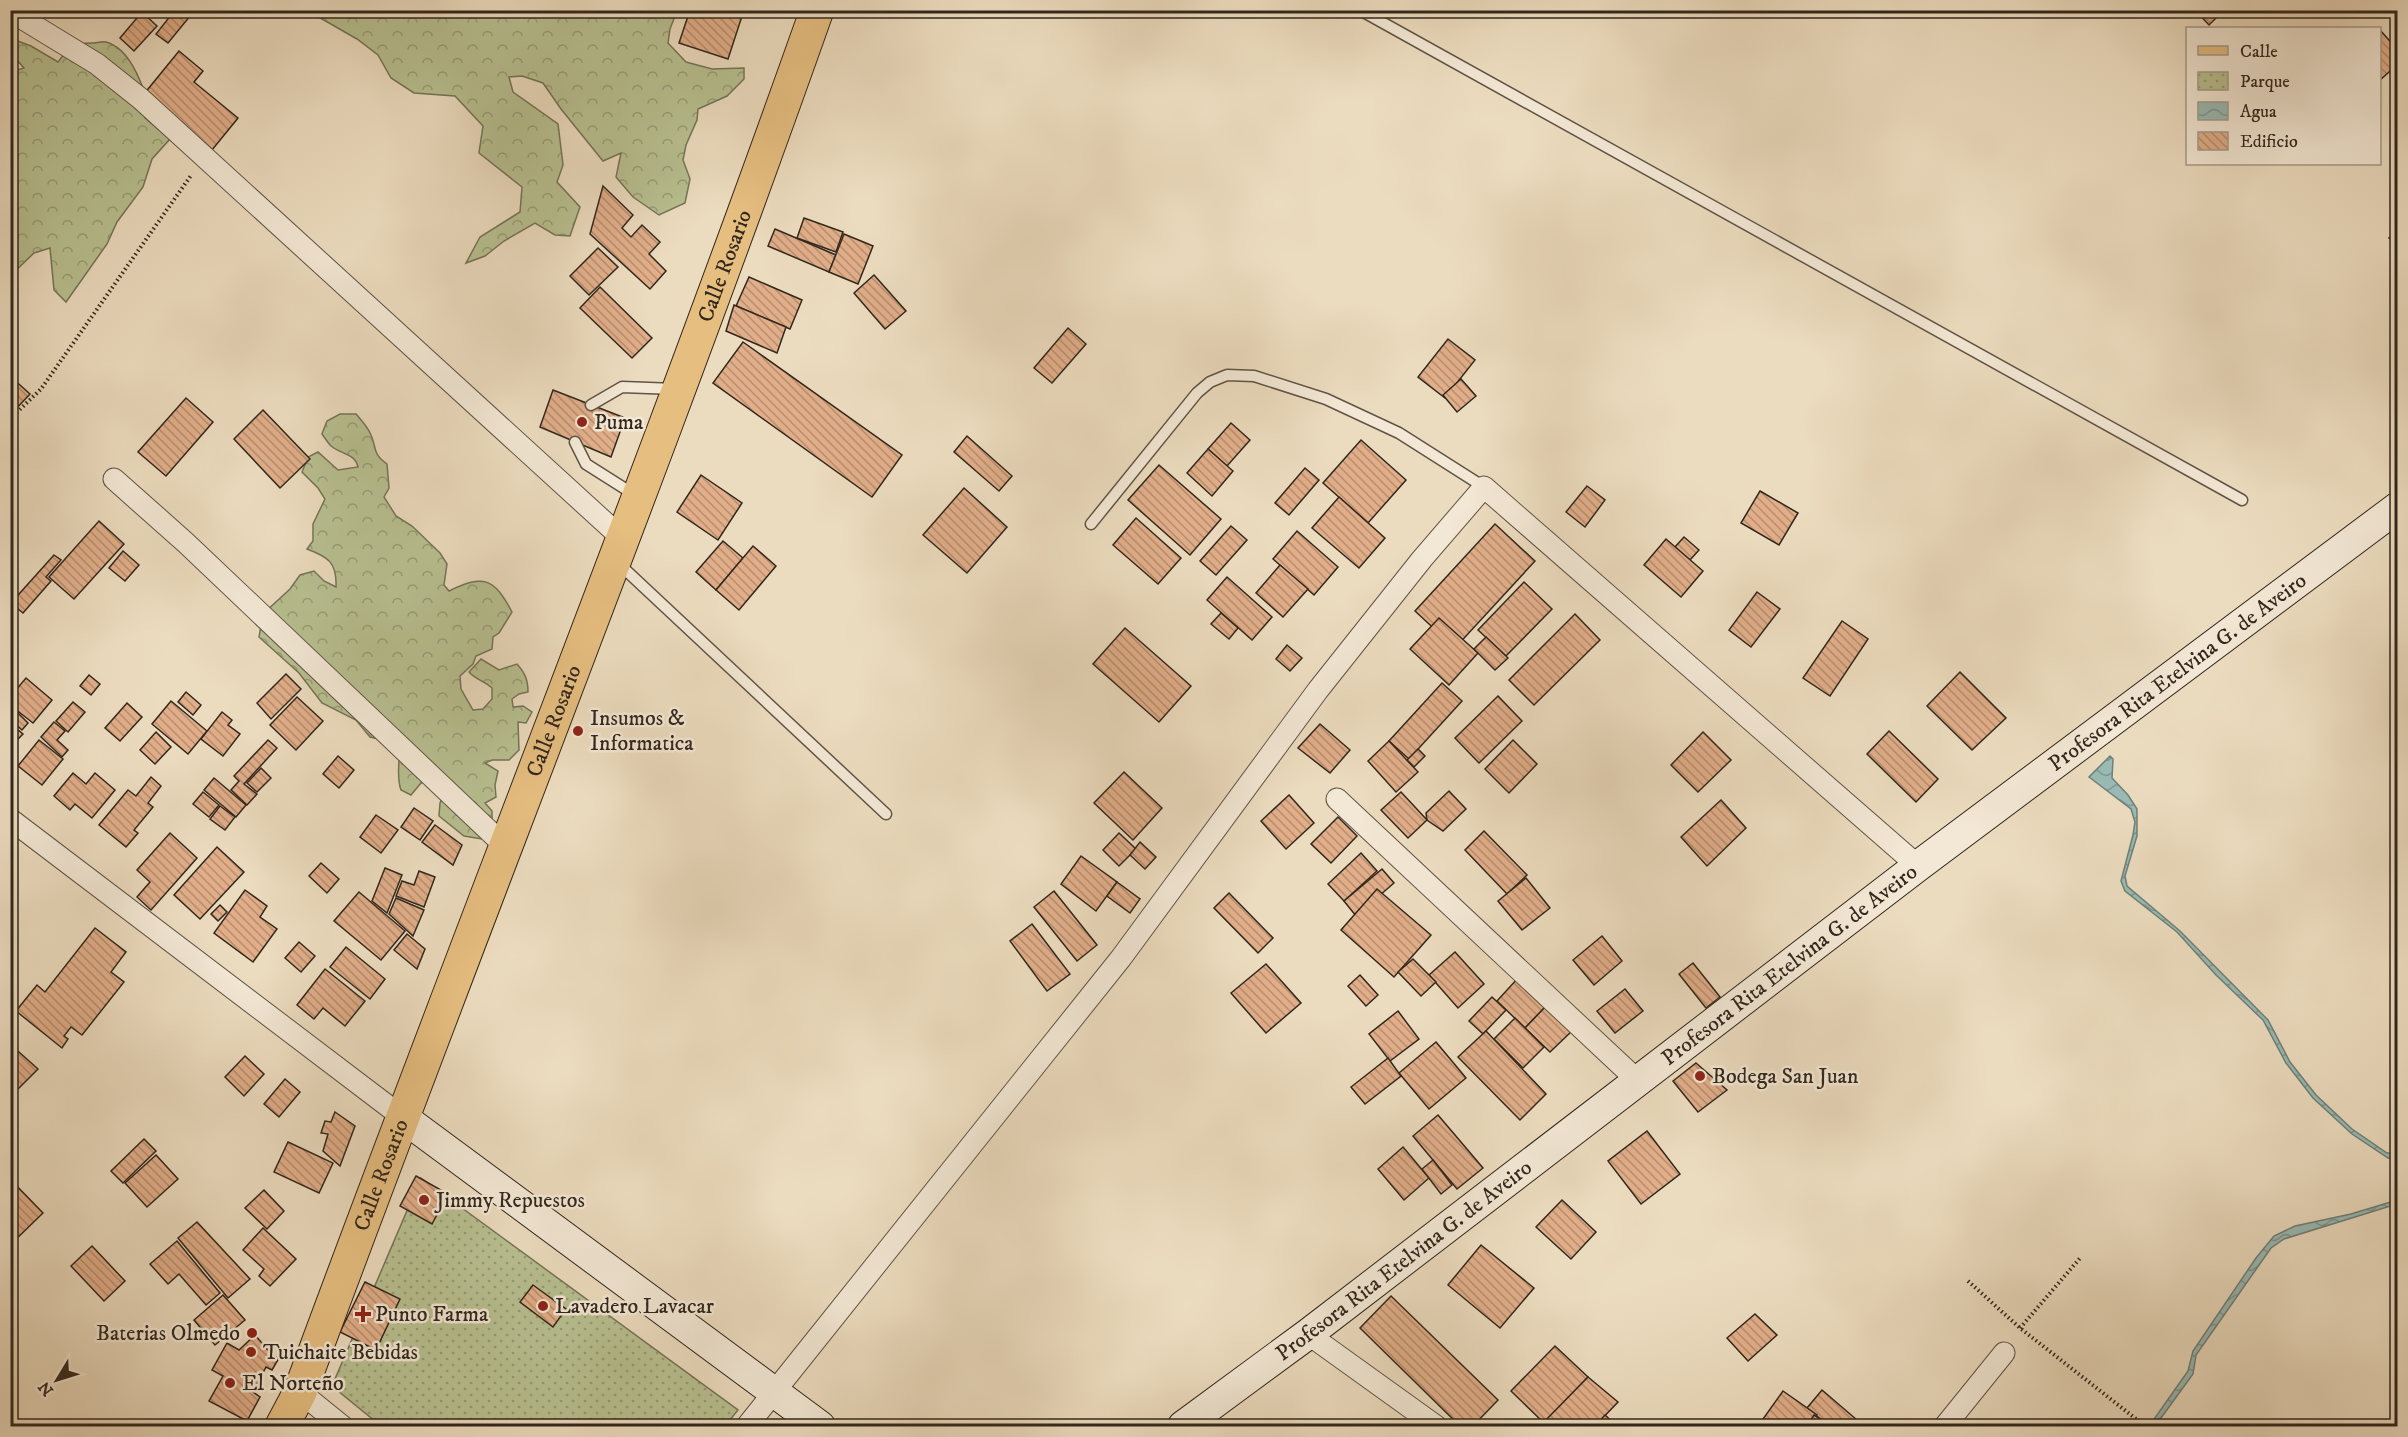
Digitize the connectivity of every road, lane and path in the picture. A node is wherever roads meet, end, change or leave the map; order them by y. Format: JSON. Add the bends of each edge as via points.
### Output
{"nodes":[{"id":1,"x":816,"y":10,"type":"edge"},
{"id":2,"x":1360,"y":10,"type":"edge"},
{"id":3,"x":10,"y":11,"type":"edge"},
{"id":4,"x":204,"y":156,"type":"junction"},
{"id":5,"x":678,"y":389,"type":"junction"},
{"id":6,"x":591,"y":405,"type":"dead end"},
{"id":7,"x":10,"y":419,"type":"edge"},
{"id":8,"x":575,"y":442,"type":"dead end"},
{"id":9,"x":114,"y":479,"type":"dead end"},
{"id":10,"x":1484,"y":487,"type":"junction"},
{"id":11,"x":638,"y":497,"type":"junction"},
{"id":12,"x":2242,"y":501,"type":"dead end"},
{"id":13,"x":2397,"y":507,"type":"edge"},
{"id":14,"x":1091,"y":524,"type":"dead end"},
{"id":15,"x":619,"y":550,"type":"junction"},
{"id":16,"x":1336,"y":799,"type":"dead end"},
{"id":17,"x":886,"y":814,"type":"dead end"},
{"id":18,"x":10,"y":819,"type":"edge"},
{"id":19,"x":506,"y":848,"type":"junction"},
{"id":20,"x":1918,"y":866,"type":"junction"},
{"id":21,"x":1637,"y":1080,"type":"junction"},
{"id":22,"x":401,"y":1116,"type":"junction"},
{"id":23,"x":2081,"y":1257,"type":"dead end"},
{"id":24,"x":1968,"y":1281,"type":"dead end"},
{"id":25,"x":2020,"y":1328,"type":"junction"},
{"id":26,"x":1308,"y":1334,"type":"junction"},
{"id":27,"x":2004,"y":1353,"type":"dead end"},
{"id":28,"x":300,"y":1392,"type":"junction"},
{"id":29,"x":773,"y":1392,"type":"junction"},
{"id":30,"x":282,"y":1426,"type":"edge"},
{"id":31,"x":342,"y":1426,"type":"edge"},
{"id":32,"x":747,"y":1426,"type":"edge"},
{"id":33,"x":820,"y":1426,"type":"edge"},
{"id":34,"x":1183,"y":1426,"type":"edge"},
{"id":35,"x":1436,"y":1426,"type":"edge"},
{"id":36,"x":1946,"y":1426,"type":"edge"},
{"id":37,"x":2145,"y":1426,"type":"edge"}],
"edges":[{"from":1,"to":5,"type":"main road","name":"Calle Rosario"},
{"from":2,"to":12,"type":"lane"},
{"from":3,"to":4,"type":"street","via":[[97,64]]},
{"from":4,"to":7,"type":"path","via":[[41,389]]},
{"from":4,"to":15,"type":"street"},
{"from":5,"to":6,"type":"lane","via":[[621,387]]},
{"from":5,"to":11,"type":"main road","name":"Calle Rosario"},
{"from":8,"to":11,"type":"lane","via":[[586,464]]},
{"from":9,"to":19,"type":"street"},
{"from":10,"to":14,"type":"lane","via":[[1399,433],[1326,399],[1254,376],[1227,375],[1197,393]]},
{"from":10,"to":20,"type":"street"},
{"from":10,"to":29,"type":"street","via":[[1318,690],[1121,958]]},
{"from":11,"to":15,"type":"main road","name":"Calle Rosario"},
{"from":13,"to":20,"type":"street","name":"Profesora Rita Etelvina G. de Aveiro"},
{"from":15,"to":17,"type":"lane"},
{"from":15,"to":19,"type":"main road","name":"Calle Rosario"},
{"from":16,"to":21,"type":"street"},
{"from":18,"to":22,"type":"street"},
{"from":19,"to":22,"type":"main road","name":"Calle Rosario"},
{"from":20,"to":21,"type":"street","name":"Profesora Rita Etelvina G. de Aveiro"},
{"from":21,"to":26,"type":"street","name":"Profesora Rita Etelvina G. de Aveiro"},
{"from":22,"to":28,"type":"main road","name":"Calle Rosario"},
{"from":22,"to":29,"type":"street"},
{"from":23,"to":25,"type":"path"},
{"from":24,"to":25,"type":"path"},
{"from":25,"to":37,"type":"path"},
{"from":26,"to":34,"type":"street","name":"Profesora Rita Etelvina G. de Aveiro"},
{"from":26,"to":35,"type":"street"},
{"from":27,"to":36,"type":"street"},
{"from":28,"to":30,"type":"main road","name":"Calle Rosario"},
{"from":28,"to":31,"type":"street"},
{"from":29,"to":32,"type":"street"},
{"from":29,"to":33,"type":"street"}]}
